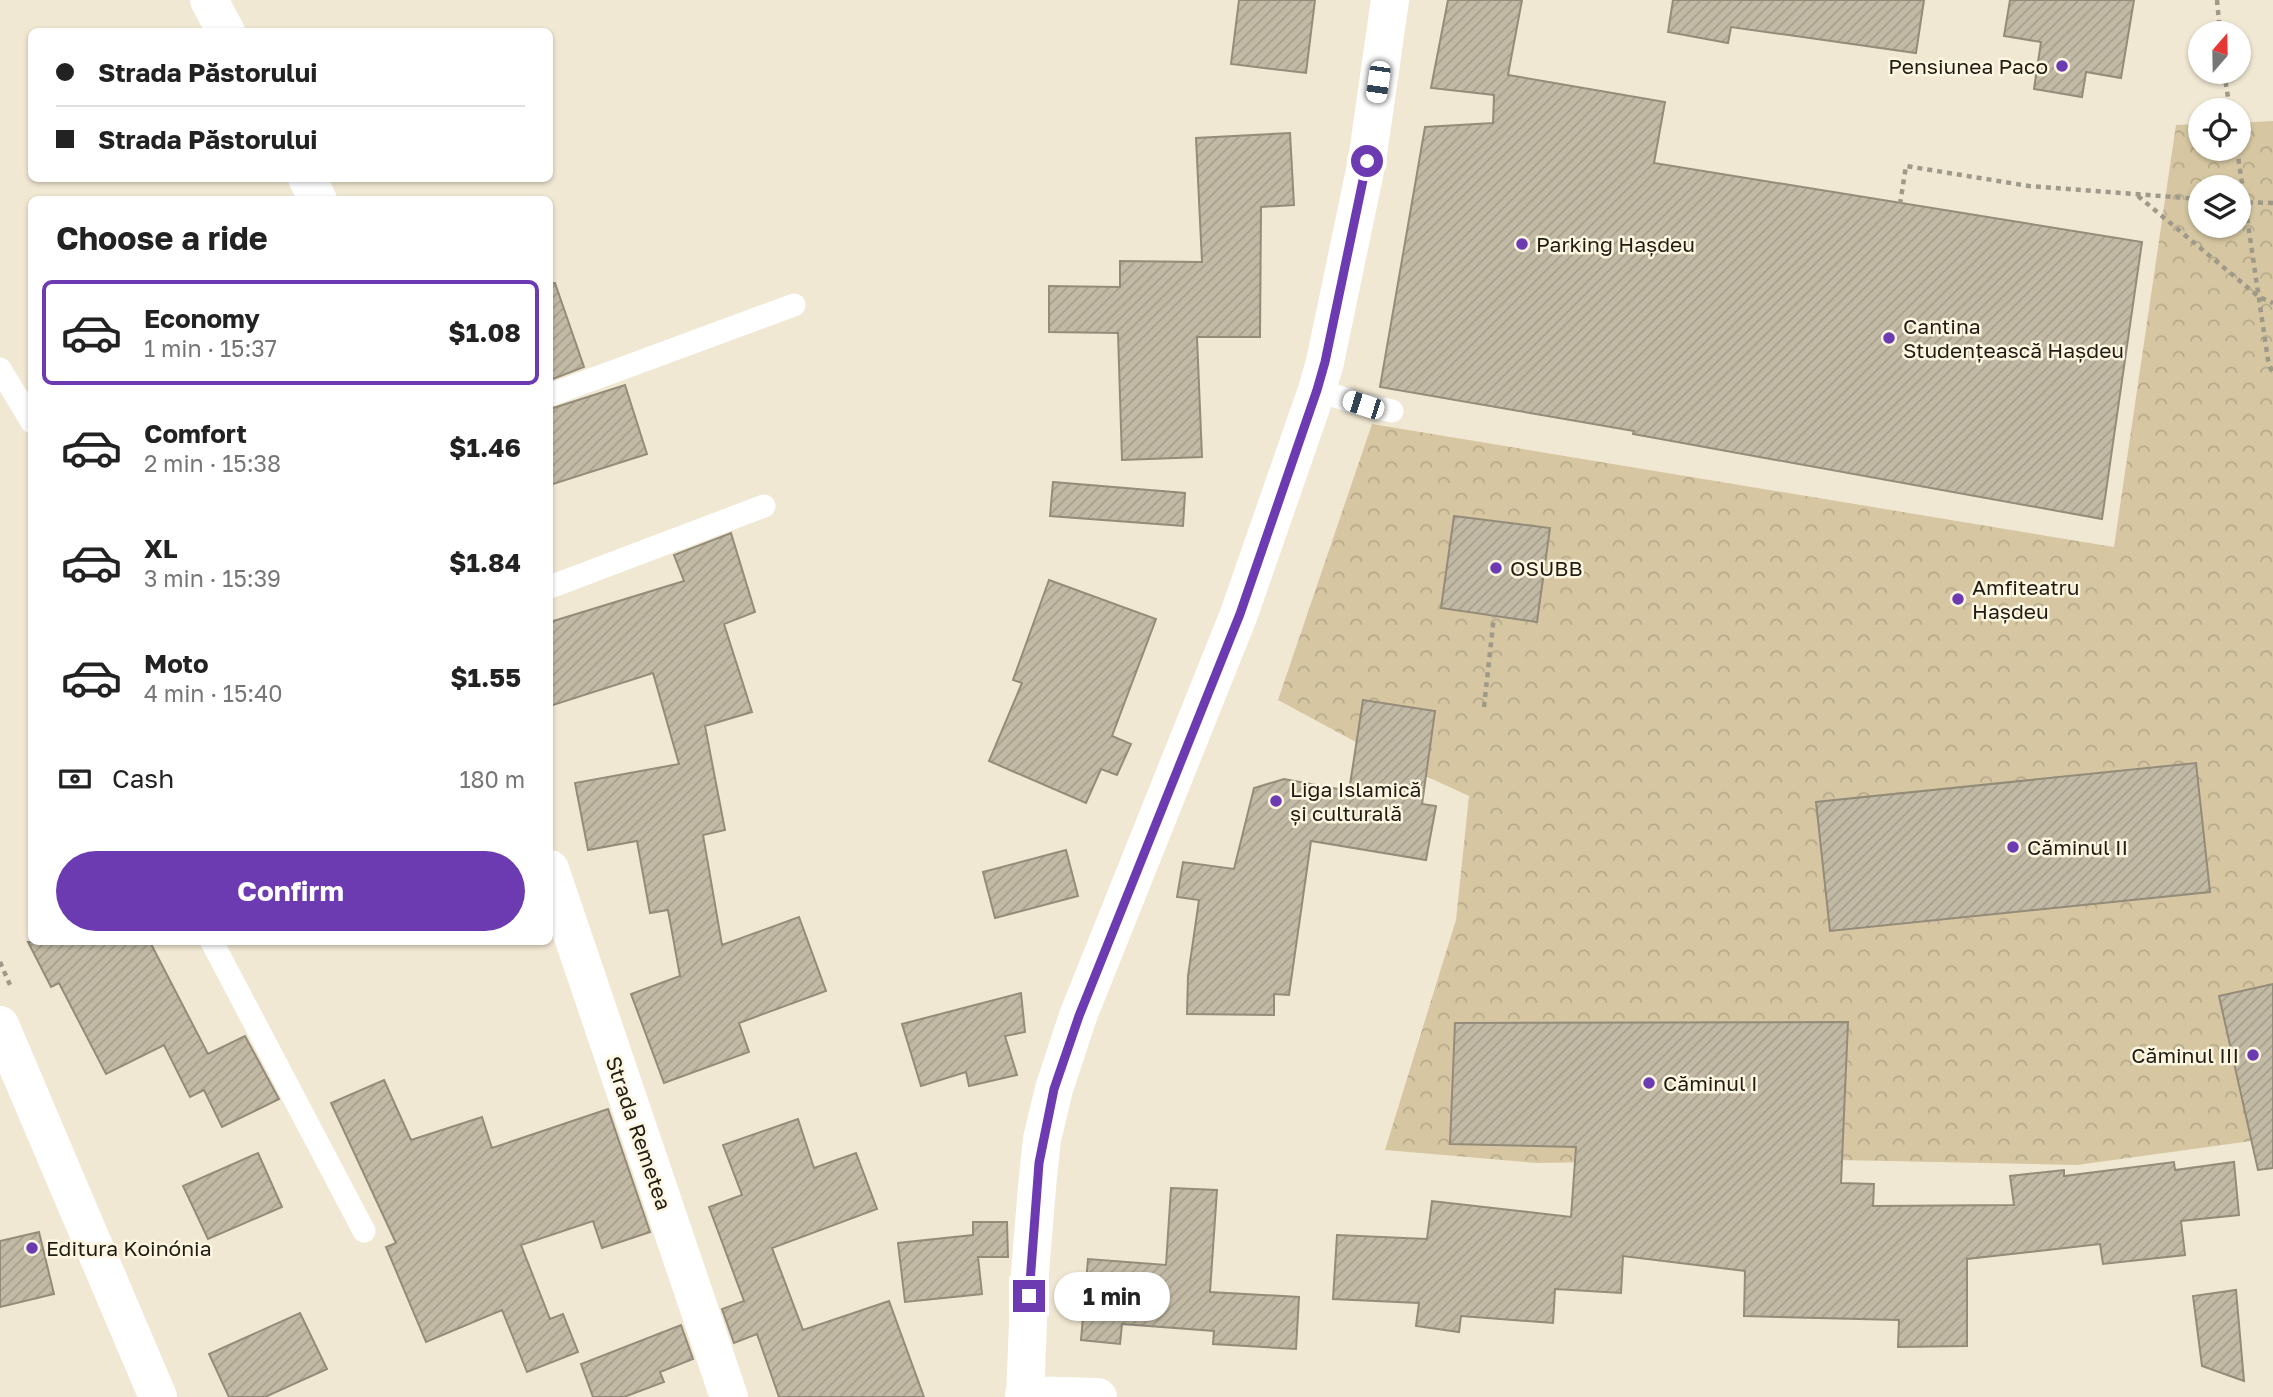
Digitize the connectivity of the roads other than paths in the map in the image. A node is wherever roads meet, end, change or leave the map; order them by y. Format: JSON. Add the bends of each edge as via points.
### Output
{"nodes":[{"id":1,"x":209,"y":0,"type":"edge"},
{"id":2,"x":1390,"y":0,"type":"edge"},
{"id":3,"x":224,"y":28,"type":"edge"},
{"id":4,"x":794,"y":305,"type":"dead end"},
{"id":5,"x":0,"y":369,"type":"edge"},
{"id":6,"x":1317,"y":390,"type":"junction"},
{"id":7,"x":553,"y":394,"type":"edge"},
{"id":8,"x":1392,"y":411,"type":"dead end"},
{"id":9,"x":28,"y":415,"type":"edge"},
{"id":10,"x":764,"y":506,"type":"dead end"},
{"id":11,"x":553,"y":586,"type":"edge"},
{"id":12,"x":553,"y":878,"type":"edge"},
{"id":13,"x":214,"y":945,"type":"edge"},
{"id":14,"x":0,"y":1025,"type":"edge"},
{"id":15,"x":364,"y":1230,"type":"dead end"},
{"id":16,"x":1024,"y":1396,"type":"edge"},
{"id":17,"x":158,"y":1397,"type":"edge"},
{"id":18,"x":729,"y":1397,"type":"edge"},
{"id":19,"x":1098,"y":1397,"type":"edge"}],
"edges":[{"from":1,"to":3,"type":"street"},
{"from":2,"to":6,"type":"street","via":[[1367,161]]},
{"from":4,"to":7,"type":"lane"},
{"from":5,"to":9,"type":"lane"},
{"from":6,"to":8,"type":"lane"},
{"from":6,"to":16,"type":"street","via":[[1240,614],[1054,1089],[1037,1186]]},
{"from":10,"to":11,"type":"lane"},
{"from":12,"to":18,"type":"street","name":"Strada Remetea"},
{"from":13,"to":15,"type":"lane"},
{"from":14,"to":17,"type":"street"},
{"from":16,"to":19,"type":"street"}]}
